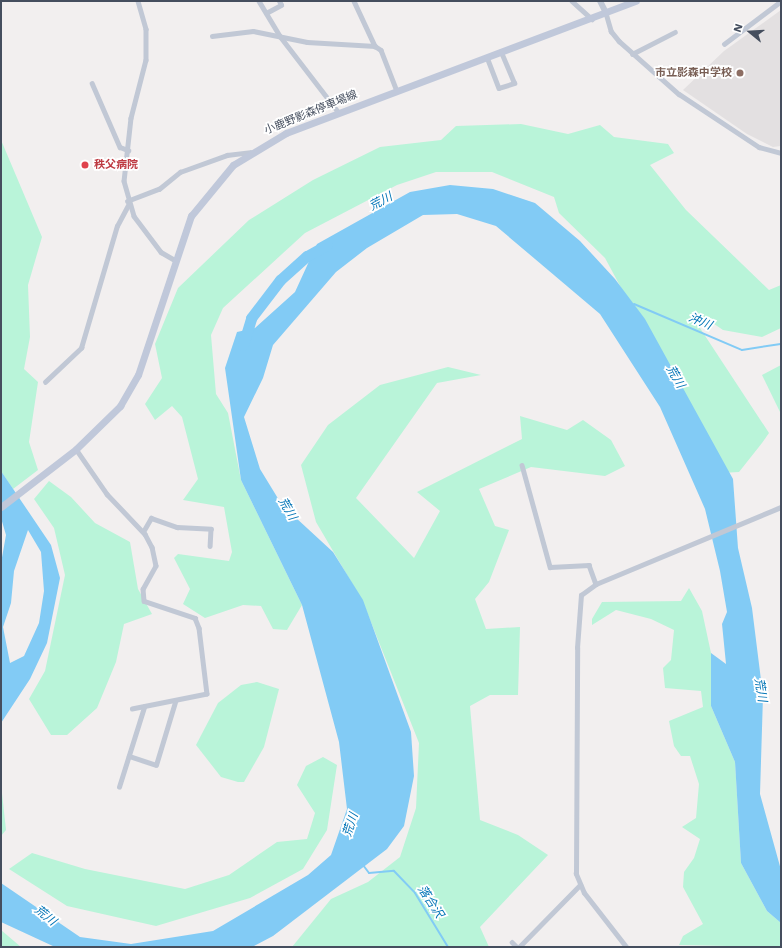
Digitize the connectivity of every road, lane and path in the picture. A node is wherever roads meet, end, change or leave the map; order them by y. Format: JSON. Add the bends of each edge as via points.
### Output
{"nodes":[{"id":1,"x":138,"y":1,"type":"edge"},
{"id":2,"x":259,"y":1,"type":"edge"},
{"id":3,"x":280,"y":1,"type":"edge"},
{"id":4,"x":354,"y":1,"type":"edge"},
{"id":5,"x":572,"y":1,"type":"edge"},
{"id":6,"x":600,"y":1,"type":"edge"},
{"id":7,"x":636,"y":1,"type":"edge"},
{"id":8,"x":781,"y":1,"type":"edge"},
{"id":9,"x":266,"y":13,"type":"junction"},
{"id":10,"x":606,"y":13,"type":"junction"},
{"id":11,"x":592,"y":19,"type":"junction"},
{"id":12,"x":675,"y":32,"type":"dead end"},
{"id":13,"x":212,"y":36,"type":"dead end"},
{"id":14,"x":280,"y":36,"type":"junction"},
{"id":15,"x":724,"y":44,"type":"dead end"},
{"id":16,"x":375,"y":46,"type":"junction"},
{"id":17,"x":501,"y":52,"type":"junction"},
{"id":18,"x":632,"y":54,"type":"junction"},
{"id":19,"x":487,"y":57,"type":"junction"},
{"id":20,"x":92,"y":83,"type":"dead end"},
{"id":21,"x":397,"y":91,"type":"junction"},
{"id":22,"x":339,"y":113,"type":"junction"},
{"id":23,"x":128,"y":150,"type":"junction"},
{"id":24,"x":250,"y":152,"type":"junction"},
{"id":25,"x":781,"y":153,"type":"edge"},
{"id":26,"x":128,"y":203,"type":"junction"},
{"id":27,"x":176,"y":260,"type":"junction"},
{"id":28,"x":45,"y":382,"type":"dead end"},
{"id":29,"x":76,"y":450,"type":"junction"},
{"id":30,"x":522,"y":465,"type":"dead end"},
{"id":31,"x":1,"y":507,"type":"edge"},
{"id":32,"x":781,"y":507,"type":"edge"},
{"id":33,"x":143,"y":532,"type":"junction"},
{"id":34,"x":210,"y":546,"type":"dead end"},
{"id":35,"x":596,"y":584,"type":"junction"},
{"id":36,"x":176,"y":702,"type":"junction"},
{"id":37,"x":144,"y":707,"type":"junction"},
{"id":38,"x":132,"y":709,"type":"dead end"},
{"id":39,"x":129,"y":756,"type":"junction"},
{"id":40,"x":119,"y":787,"type":"dead end"},
{"id":41,"x":580,"y":885,"type":"junction"},
{"id":42,"x":512,"y":942,"type":"dead end"},
{"id":43,"x":518,"y":947,"type":"edge"},
{"id":44,"x":626,"y":947,"type":"edge"}],
"edges":[{"from":1,"to":23,"type":"street","via":[[146,29],[146,60],[131,118]]},
{"from":2,"to":9,"type":"street"},
{"from":3,"to":9,"type":"street","via":[[281,5]]},
{"from":4,"to":16,"type":"street"},
{"from":5,"to":11,"type":"street"},
{"from":6,"to":10,"type":"street"},
{"from":7,"to":10,"type":"main road","name":"小鹿野影森停車場線"},
{"from":8,"to":15,"type":"street"},
{"from":9,"to":14,"type":"street"},
{"from":10,"to":11,"type":"main road","name":"小鹿野影森停車場線"},
{"from":10,"to":18,"type":"street","via":[[611,31]]},
{"from":11,"to":17,"type":"main road","name":"小鹿野影森停車場線"},
{"from":12,"to":18,"type":"street"},
{"from":13,"to":14,"type":"street","via":[[253,31]]},
{"from":14,"to":16,"type":"street","via":[[307,42]]},
{"from":14,"to":22,"type":"street"},
{"from":16,"to":21,"type":"street","via":[[381,50]]},
{"from":17,"to":19,"type":"main road","name":"小鹿野影森停車場線"},
{"from":17,"to":19,"type":"street","via":[[514,83],[500,88]]},
{"from":18,"to":25,"type":"street","via":[[718,122],[758,147]]},
{"from":19,"to":21,"type":"main road","name":"小鹿野影森停車場線"},
{"from":20,"to":23,"type":"street","via":[[120,148]]},
{"from":21,"to":22,"type":"main road","name":"小鹿野影森停車場線"},
{"from":22,"to":24,"type":"main road","name":"小鹿野影森停車場線","via":[[286,133]]},
{"from":23,"to":26,"type":"street","via":[[124,181]]},
{"from":24,"to":26,"type":"street","via":[[227,155],[180,172],[159,189]]},
{"from":24,"to":27,"type":"main road","name":"小鹿野影森停車場線","via":[[217,180],[202,199],[191,216]]},
{"from":26,"to":27,"type":"street","via":[[161,252]]},
{"from":26,"to":28,"type":"street","via":[[118,226],[81,348]]},
{"from":27,"to":29,"type":"main road","name":"小鹿野影森停車場線","via":[[138,375],[112,416]]},
{"from":29,"to":31,"type":"main road","name":"小鹿野影森停車場線"},
{"from":29,"to":33,"type":"street","via":[[107,494]]},
{"from":30,"to":35,"type":"street","via":[[550,567],[589,565]]},
{"from":32,"to":35,"type":"street"},
{"from":33,"to":34,"type":"street","via":[[151,518],[177,527],[211,529]]},
{"from":33,"to":36,"type":"street","via":[[157,559],[143,589],[144,602],[195,618],[199,628],[207,694]]},
{"from":35,"to":41,"type":"street","via":[[581,595],[578,608],[575,859]]},
{"from":36,"to":37,"type":"street"},
{"from":36,"to":39,"type":"street","via":[[156,765]]},
{"from":37,"to":38,"type":"street"},
{"from":37,"to":39,"type":"street"},
{"from":39,"to":40,"type":"street"},
{"from":41,"to":43,"type":"street"},
{"from":41,"to":44,"type":"street"},
{"from":42,"to":43,"type":"street"}]}
